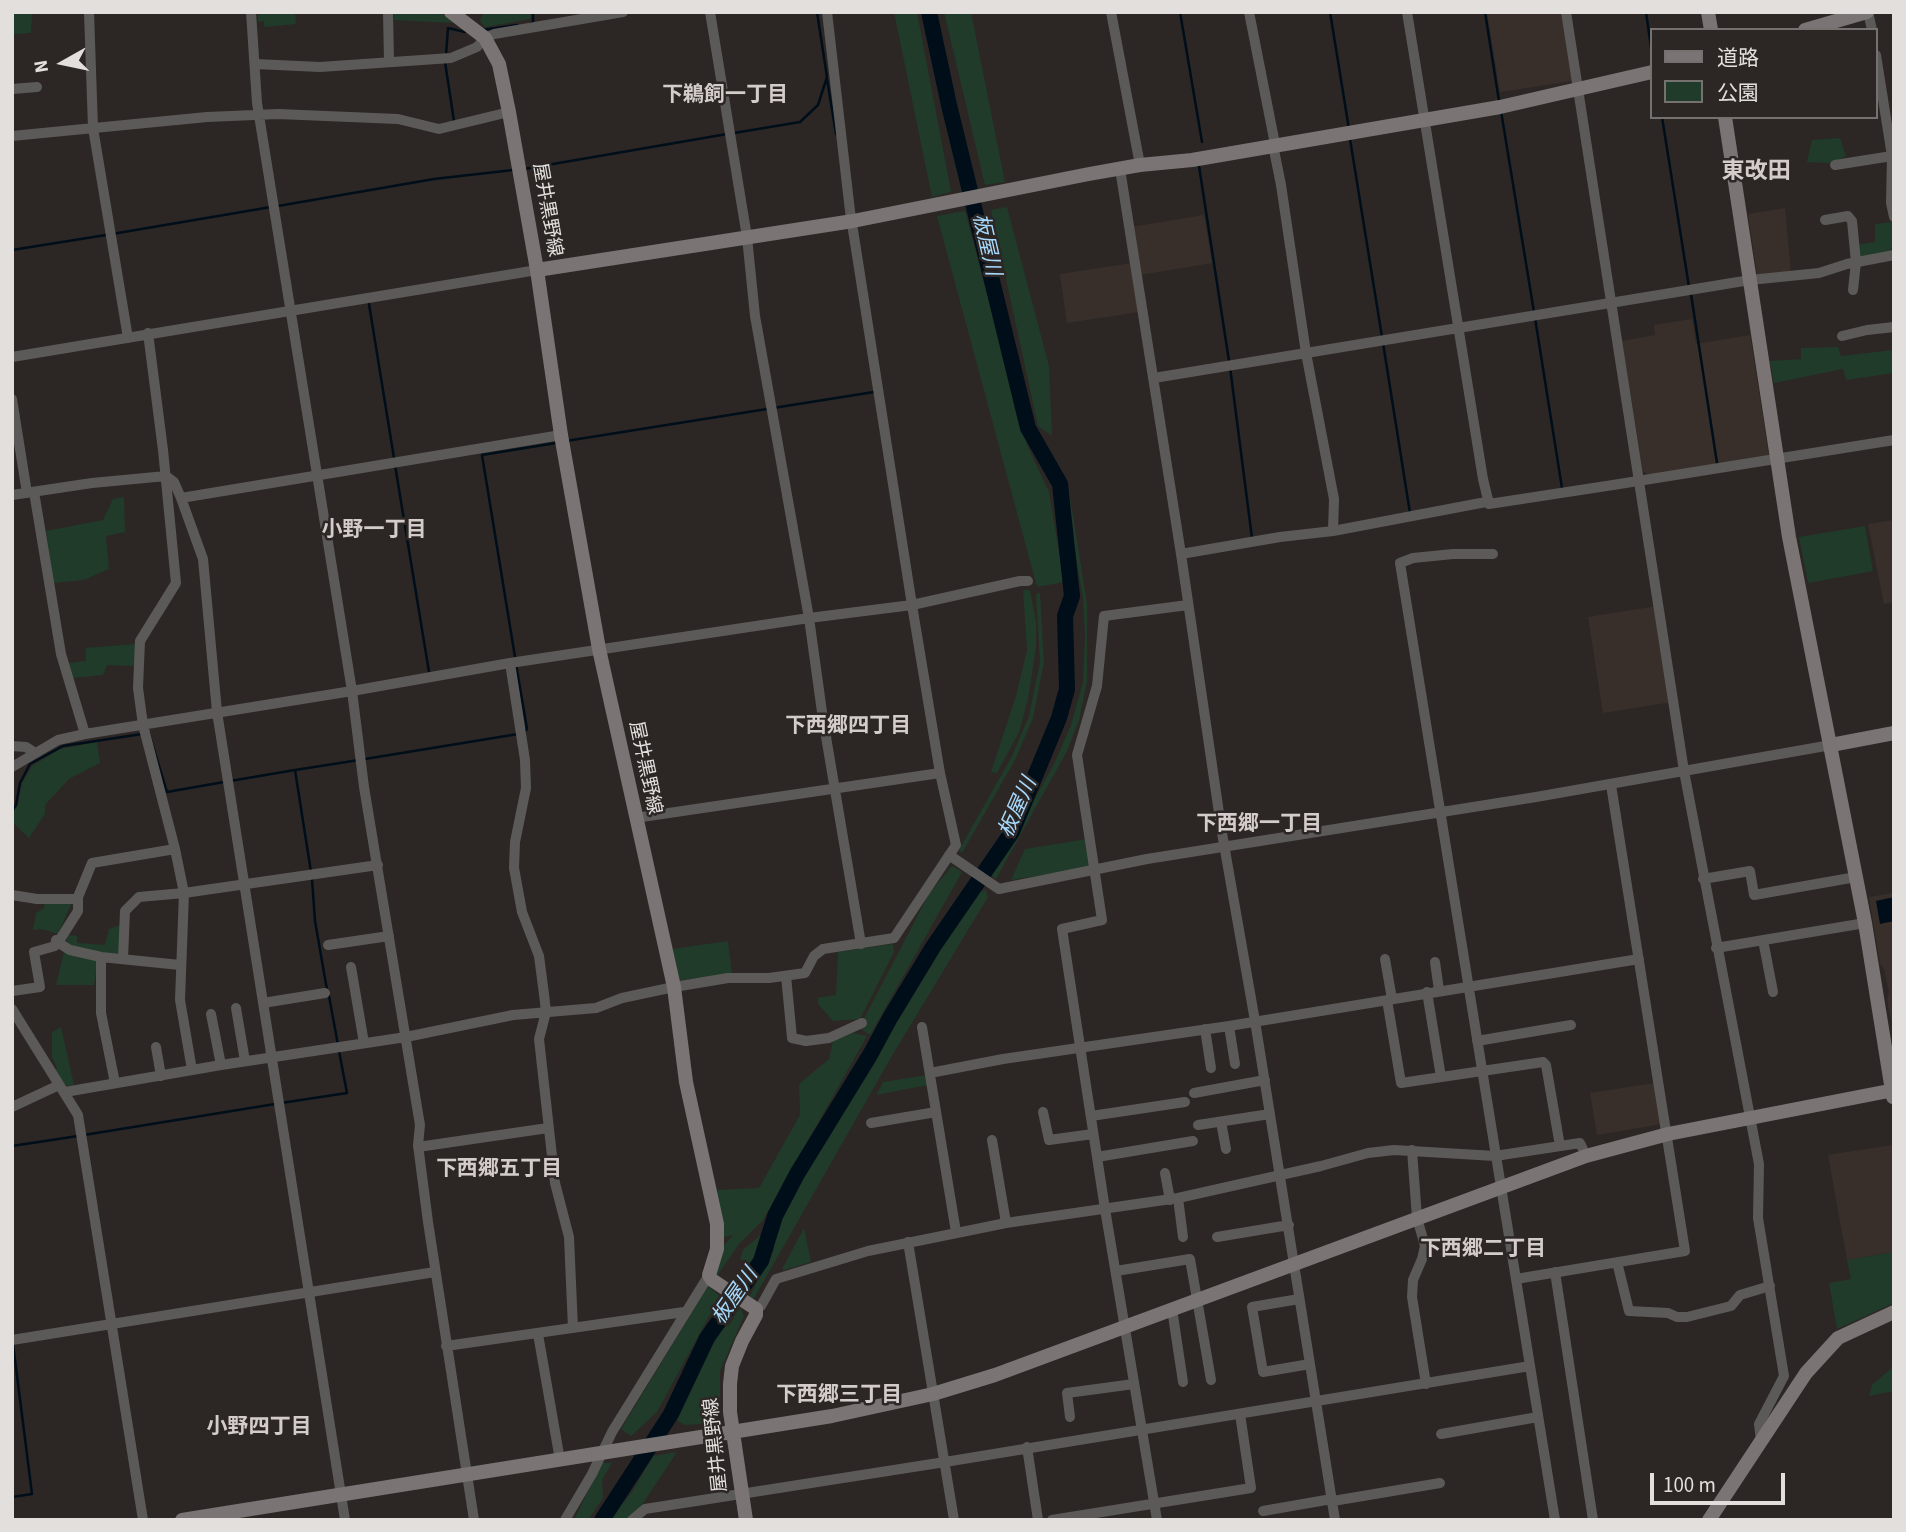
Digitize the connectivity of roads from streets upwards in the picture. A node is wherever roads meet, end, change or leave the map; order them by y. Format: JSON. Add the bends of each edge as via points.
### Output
{"nodes":[{"id":1,"x":89,"y":12,"type":"edge"},
{"id":2,"x":251,"y":12,"type":"edge"},
{"id":3,"x":388,"y":12,"type":"edge"},
{"id":4,"x":537,"y":12,"type":"edge"},
{"id":5,"x":624,"y":12,"type":"edge"},
{"id":6,"x":710,"y":12,"type":"edge"},
{"id":7,"x":827,"y":12,"type":"edge"},
{"id":8,"x":1111,"y":12,"type":"edge"},
{"id":9,"x":1249,"y":12,"type":"edge"},
{"id":10,"x":1407,"y":12,"type":"edge"},
{"id":11,"x":1566,"y":12,"type":"edge"},
{"id":12,"x":1868,"y":12,"type":"edge"},
{"id":13,"x":454,"y":13,"type":"edge"},
{"id":14,"x":538,"y":26,"type":"junction"},
{"id":15,"x":1816,"y":28,"type":"edge"},
{"id":16,"x":485,"y":38,"type":"junction"},
{"id":17,"x":389,"y":62,"type":"junction"},
{"id":18,"x":255,"y":64,"type":"junction"},
{"id":19,"x":1650,"y":72,"type":"edge"},
{"id":20,"x":1878,"y":78,"type":"edge"},
{"id":21,"x":37,"y":87,"type":"dead end"},
{"id":22,"x":12,"y":89,"type":"edge"},
{"id":23,"x":1578,"y":89,"type":"junction"},
{"id":24,"x":509,"y":112,"type":"junction"},
{"id":25,"x":1881,"y":112,"type":"edge"},
{"id":26,"x":259,"y":115,"type":"junction"},
{"id":27,"x":1426,"y":118,"type":"junction"},
{"id":28,"x":1725,"y":119,"type":"edge"},
{"id":29,"x":93,"y":128,"type":"junction"},
{"id":30,"x":12,"y":136,"type":"edge"},
{"id":31,"x":1274,"y":145,"type":"junction"},
{"id":32,"x":1892,"y":156,"type":"edge"},
{"id":33,"x":1140,"y":165,"type":"junction"},
{"id":34,"x":1835,"y":165,"type":"dead end"},
{"id":35,"x":1120,"y":169,"type":"junction"},
{"id":36,"x":1894,"y":217,"type":"edge"},
{"id":37,"x":1825,"y":220,"type":"dead end"},
{"id":38,"x":853,"y":221,"type":"junction"},
{"id":39,"x":747,"y":237,"type":"junction"},
{"id":40,"x":1894,"y":255,"type":"edge"},
{"id":41,"x":1856,"y":262,"type":"junction"},
{"id":42,"x":537,"y":270,"type":"junction"},
{"id":43,"x":1750,"y":280,"type":"junction"},
{"id":44,"x":1853,"y":290,"type":"dead end"},
{"id":45,"x":1612,"y":304,"type":"junction"},
{"id":46,"x":290,"y":310,"type":"junction"},
{"id":47,"x":1458,"y":327,"type":"junction"},
{"id":48,"x":1894,"y":327,"type":"edge"},
{"id":49,"x":148,"y":333,"type":"junction"},
{"id":50,"x":1842,"y":336,"type":"dead end"},
{"id":51,"x":128,"y":338,"type":"junction"},
{"id":52,"x":1306,"y":353,"type":"junction"},
{"id":53,"x":12,"y":357,"type":"edge"},
{"id":54,"x":1154,"y":378,"type":"junction"},
{"id":55,"x":12,"y":399,"type":"edge"},
{"id":56,"x":561,"y":435,"type":"junction"},
{"id":57,"x":1894,"y":440,"type":"edge"},
{"id":58,"x":1777,"y":458,"type":"junction"},
{"id":59,"x":316,"y":475,"type":"junction"},
{"id":60,"x":166,"y":476,"type":"junction"},
{"id":61,"x":1640,"y":480,"type":"junction"},
{"id":62,"x":31,"y":492,"type":"junction"},
{"id":63,"x":12,"y":495,"type":"edge"},
{"id":64,"x":181,"y":498,"type":"junction"},
{"id":65,"x":1489,"y":504,"type":"junction"},
{"id":66,"x":1333,"y":531,"type":"junction"},
{"id":67,"x":1181,"y":554,"type":"junction"},
{"id":68,"x":1493,"y":554,"type":"dead end"},
{"id":69,"x":1028,"y":581,"type":"dead end"},
{"id":70,"x":912,"y":605,"type":"junction"},
{"id":71,"x":1188,"y":605,"type":"junction"},
{"id":72,"x":809,"y":618,"type":"junction"},
{"id":73,"x":599,"y":649,"type":"junction"},
{"id":74,"x":510,"y":663,"type":"junction"},
{"id":75,"x":352,"y":691,"type":"junction"},
{"id":76,"x":218,"y":712,"type":"junction"},
{"id":77,"x":143,"y":725,"type":"junction"},
{"id":78,"x":1894,"y":733,"type":"edge"},
{"id":79,"x":85,"y":734,"type":"junction"},
{"id":80,"x":1831,"y":745,"type":"junction"},
{"id":81,"x":12,"y":746,"type":"edge"},
{"id":82,"x":35,"y":754,"type":"junction"},
{"id":83,"x":12,"y":767,"type":"edge"},
{"id":84,"x":1684,"y":771,"type":"junction"},
{"id":85,"x":940,"y":773,"type":"junction"},
{"id":86,"x":1611,"y":785,"type":"junction"},
{"id":87,"x":834,"y":789,"type":"junction"},
{"id":88,"x":1441,"y":811,"type":"junction"},
{"id":89,"x":635,"y":818,"type":"junction"},
{"id":90,"x":1225,"y":846,"type":"junction"},
{"id":91,"x":175,"y":849,"type":"junction"},
{"id":92,"x":952,"y":857,"type":"junction"},
{"id":93,"x":378,"y":865,"type":"junction"},
{"id":94,"x":1095,"y":869,"type":"junction"},
{"id":95,"x":1856,"y":877,"type":"junction"},
{"id":96,"x":1703,"y":879,"type":"junction"},
{"id":97,"x":244,"y":884,"type":"junction"},
{"id":98,"x":184,"y":893,"type":"junction"},
{"id":99,"x":12,"y":895,"type":"edge"},
{"id":100,"x":78,"y":899,"type":"junction"},
{"id":101,"x":1865,"y":923,"type":"junction"},
{"id":102,"x":389,"y":936,"type":"junction"},
{"id":103,"x":1763,"y":940,"type":"junction"},
{"id":104,"x":59,"y":942,"type":"junction"},
{"id":105,"x":861,"y":944,"type":"junction"},
{"id":106,"x":328,"y":946,"type":"dead end"},
{"id":107,"x":1716,"y":948,"type":"junction"},
{"id":108,"x":101,"y":957,"type":"junction"},
{"id":109,"x":123,"y":959,"type":"junction"},
{"id":110,"x":1639,"y":959,"type":"junction"},
{"id":111,"x":1385,"y":960,"type":"dead end"},
{"id":112,"x":1436,"y":962,"type":"dead end"},
{"id":113,"x":180,"y":965,"type":"junction"},
{"id":114,"x":351,"y":967,"type":"dead end"},
{"id":115,"x":786,"y":976,"type":"junction"},
{"id":116,"x":1467,"y":985,"type":"junction"},
{"id":117,"x":674,"y":987,"type":"junction"},
{"id":118,"x":1439,"y":990,"type":"junction"},
{"id":119,"x":12,"y":991,"type":"edge"},
{"id":120,"x":1427,"y":992,"type":"junction"},
{"id":121,"x":1773,"y":992,"type":"dead end"},
{"id":122,"x":325,"y":993,"type":"dead end"},
{"id":123,"x":1390,"y":999,"type":"junction"},
{"id":124,"x":262,"y":1003,"type":"junction"},
{"id":125,"x":236,"y":1007,"type":"dead end"},
{"id":126,"x":12,"y":1009,"type":"edge"},
{"id":127,"x":546,"y":1012,"type":"junction"},
{"id":128,"x":211,"y":1014,"type":"dead end"},
{"id":129,"x":1255,"y":1021,"type":"junction"},
{"id":130,"x":862,"y":1023,"type":"dead end"},
{"id":131,"x":1571,"y":1025,"type":"dead end"},
{"id":132,"x":1229,"y":1026,"type":"junction"},
{"id":133,"x":922,"y":1027,"type":"dead end"},
{"id":134,"x":1205,"y":1029,"type":"junction"},
{"id":135,"x":406,"y":1037,"type":"junction"},
{"id":136,"x":1477,"y":1041,"type":"junction"},
{"id":137,"x":363,"y":1043,"type":"junction"},
{"id":138,"x":156,"y":1047,"type":"dead end"},
{"id":139,"x":1079,"y":1049,"type":"junction"},
{"id":140,"x":271,"y":1058,"type":"junction"},
{"id":141,"x":245,"y":1061,"type":"junction"},
{"id":142,"x":1235,"y":1064,"type":"dead end"},
{"id":143,"x":221,"y":1065,"type":"junction"},
{"id":144,"x":1211,"y":1068,"type":"dead end"},
{"id":145,"x":192,"y":1070,"type":"junction"},
{"id":146,"x":1481,"y":1071,"type":"junction"},
{"id":147,"x":930,"y":1073,"type":"junction"},
{"id":148,"x":161,"y":1076,"type":"junction"},
{"id":149,"x":1441,"y":1077,"type":"junction"},
{"id":150,"x":1265,"y":1080,"type":"junction"},
{"id":151,"x":115,"y":1083,"type":"junction"},
{"id":152,"x":62,"y":1088,"type":"junction"},
{"id":153,"x":1194,"y":1093,"type":"dead end"},
{"id":154,"x":1893,"y":1093,"type":"edge"},
{"id":155,"x":1185,"y":1102,"type":"dead end"},
{"id":156,"x":12,"y":1107,"type":"edge"},
{"id":157,"x":936,"y":1112,"type":"junction"},
{"id":158,"x":1043,"y":1112,"type":"dead end"},
{"id":159,"x":1270,"y":1114,"type":"junction"},
{"id":160,"x":1091,"y":1116,"type":"junction"},
{"id":161,"x":1752,"y":1118,"type":"junction"},
{"id":162,"x":1221,"y":1122,"type":"junction"},
{"id":163,"x":871,"y":1123,"type":"dead end"},
{"id":164,"x":1198,"y":1125,"type":"dead end"},
{"id":165,"x":548,"y":1128,"type":"junction"},
{"id":166,"x":1093,"y":1134,"type":"junction"},
{"id":167,"x":1668,"y":1134,"type":"junction"},
{"id":168,"x":992,"y":1140,"type":"dead end"},
{"id":169,"x":1193,"y":1141,"type":"dead end"},
{"id":170,"x":1560,"y":1146,"type":"junction"},
{"id":171,"x":418,"y":1147,"type":"junction"},
{"id":172,"x":1226,"y":1150,"type":"dead end"},
{"id":173,"x":1412,"y":1150,"type":"junction"},
{"id":174,"x":1495,"y":1156,"type":"junction"},
{"id":175,"x":1586,"y":1156,"type":"junction"},
{"id":176,"x":1097,"y":1157,"type":"junction"},
{"id":177,"x":1165,"y":1173,"type":"dead end"},
{"id":178,"x":1278,"y":1175,"type":"junction"},
{"id":179,"x":1501,"y":1187,"type":"junction"},
{"id":180,"x":1174,"y":1199,"type":"junction"},
{"id":181,"x":1105,"y":1209,"type":"junction"},
{"id":182,"x":1417,"y":1218,"type":"junction"},
{"id":183,"x":1006,"y":1223,"type":"junction"},
{"id":184,"x":1289,"y":1225,"type":"junction"},
{"id":185,"x":956,"y":1232,"type":"junction"},
{"id":186,"x":1183,"y":1237,"type":"dead end"},
{"id":187,"x":1217,"y":1237,"type":"dead end"},
{"id":188,"x":908,"y":1241,"type":"junction"},
{"id":189,"x":1617,"y":1262,"type":"junction"},
{"id":190,"x":1294,"y":1264,"type":"junction"},
{"id":191,"x":1115,"y":1271,"type":"junction"},
{"id":192,"x":435,"y":1272,"type":"junction"},
{"id":193,"x":1555,"y":1272,"type":"junction"},
{"id":194,"x":710,"y":1278,"type":"junction"},
{"id":195,"x":1516,"y":1279,"type":"junction"},
{"id":196,"x":1770,"y":1286,"type":"junction"},
{"id":197,"x":309,"y":1293,"type":"junction"},
{"id":198,"x":1299,"y":1298,"type":"junction"},
{"id":199,"x":1198,"y":1299,"type":"junction"},
{"id":200,"x":755,"y":1308,"type":"junction"},
{"id":201,"x":1172,"y":1309,"type":"junction"},
{"id":202,"x":684,"y":1312,"type":"junction"},
{"id":203,"x":1894,"y":1312,"type":"edge"},
{"id":204,"x":111,"y":1323,"type":"junction"},
{"id":205,"x":1125,"y":1327,"type":"junction"},
{"id":206,"x":573,"y":1328,"type":"junction"},
{"id":207,"x":538,"y":1334,"type":"junction"},
{"id":208,"x":12,"y":1340,"type":"edge"},
{"id":209,"x":446,"y":1346,"type":"junction"},
{"id":210,"x":1310,"y":1364,"type":"junction"},
{"id":211,"x":1530,"y":1366,"type":"junction"},
{"id":212,"x":1211,"y":1380,"type":"dead end"},
{"id":213,"x":1183,"y":1382,"type":"dead end"},
{"id":214,"x":1134,"y":1384,"type":"junction"},
{"id":215,"x":1426,"y":1384,"type":"junction"},
{"id":216,"x":933,"y":1394,"type":"junction"},
{"id":217,"x":1318,"y":1401,"type":"junction"},
{"id":218,"x":1240,"y":1414,"type":"junction"},
{"id":219,"x":1070,"y":1417,"type":"dead end"},
{"id":220,"x":1538,"y":1418,"type":"junction"},
{"id":221,"x":1141,"y":1430,"type":"junction"},
{"id":222,"x":733,"y":1431,"type":"junction"},
{"id":223,"x":1441,"y":1434,"type":"dead end"},
{"id":224,"x":1761,"y":1441,"type":"junction"},
{"id":225,"x":1027,"y":1447,"type":"junction"},
{"id":226,"x":605,"y":1452,"type":"junction"},
{"id":227,"x":560,"y":1460,"type":"junction"},
{"id":228,"x":945,"y":1462,"type":"junction"},
{"id":229,"x":467,"y":1474,"type":"junction"},
{"id":230,"x":1440,"y":1483,"type":"dead end"},
{"id":231,"x":341,"y":1495,"type":"junction"},
{"id":232,"x":742,"y":1495,"type":"junction"},
{"id":233,"x":1333,"y":1502,"type":"junction"},
{"id":234,"x":1155,"y":1505,"type":"junction"},
{"id":235,"x":1263,"y":1511,"type":"dead end"},
{"id":236,"x":143,"y":1520,"type":"edge"},
{"id":237,"x":182,"y":1520,"type":"edge"},
{"id":238,"x":345,"y":1520,"type":"edge"},
{"id":239,"x":474,"y":1520,"type":"edge"},
{"id":240,"x":565,"y":1520,"type":"edge"},
{"id":241,"x":632,"y":1520,"type":"edge"},
{"id":242,"x":746,"y":1520,"type":"edge"},
{"id":243,"x":954,"y":1520,"type":"edge"},
{"id":244,"x":1038,"y":1520,"type":"edge"},
{"id":245,"x":1052,"y":1520,"type":"edge"},
{"id":246,"x":1157,"y":1520,"type":"edge"},
{"id":247,"x":1335,"y":1520,"type":"edge"},
{"id":248,"x":1555,"y":1520,"type":"edge"},
{"id":249,"x":1593,"y":1520,"type":"edge"},
{"id":250,"x":1709,"y":1520,"type":"edge"}],
"edges":[{"from":1,"to":29,"type":"street"},
{"from":2,"to":18,"type":"street"},
{"from":3,"to":17,"type":"street"},
{"from":4,"to":14,"type":"street"},
{"from":5,"to":14,"type":"street"},
{"from":6,"to":39,"type":"street"},
{"from":7,"to":38,"type":"street"},
{"from":8,"to":33,"type":"street"},
{"from":9,"to":31,"type":"street"},
{"from":10,"to":27,"type":"street"},
{"from":11,"to":23,"type":"street"},
{"from":12,"to":15,"type":"street"},
{"from":13,"to":16,"type":"street","name":"屋井黒野線"},
{"from":14,"to":16,"type":"street"},
{"from":16,"to":17,"type":"street","via":[[477,47],[451,58]]},
{"from":16,"to":24,"type":"street","name":"屋井黒野線","via":[[499,64]]},
{"from":17,"to":18,"type":"street","via":[[320,67]]},
{"from":18,"to":26,"type":"street"},
{"from":19,"to":23,"type":"street"},
{"from":20,"to":25,"type":"street"},
{"from":21,"to":22,"type":"street"},
{"from":23,"to":27,"type":"street"},
{"from":23,"to":45,"type":"street"},
{"from":24,"to":26,"type":"street","via":[[439,129],[398,120]]},
{"from":24,"to":42,"type":"street","name":"屋井黒野線"},
{"from":25,"to":32,"type":"street"},
{"from":26,"to":29,"type":"street"},
{"from":26,"to":46,"type":"street"},
{"from":27,"to":31,"type":"street"},
{"from":27,"to":47,"type":"street"},
{"from":28,"to":43,"type":"street"},
{"from":29,"to":30,"type":"street"},
{"from":29,"to":51,"type":"street"},
{"from":31,"to":33,"type":"street"},
{"from":31,"to":52,"type":"street"},
{"from":32,"to":34,"type":"street"},
{"from":32,"to":36,"type":"street"},
{"from":33,"to":35,"type":"street"},
{"from":35,"to":38,"type":"street"},
{"from":35,"to":54,"type":"street"},
{"from":37,"to":41,"type":"street","via":[[1851,217]]},
{"from":38,"to":39,"type":"street"},
{"from":38,"to":70,"type":"street"},
{"from":39,"to":42,"type":"street"},
{"from":39,"to":72,"type":"street","via":[[755,316]]},
{"from":40,"to":41,"type":"street"},
{"from":41,"to":43,"type":"street","via":[[1819,273]]},
{"from":41,"to":44,"type":"street"},
{"from":42,"to":46,"type":"street"},
{"from":42,"to":56,"type":"street","name":"屋井黒野線"},
{"from":43,"to":45,"type":"street"},
{"from":43,"to":58,"type":"street"},
{"from":45,"to":47,"type":"street"},
{"from":45,"to":61,"type":"street"},
{"from":46,"to":49,"type":"street"},
{"from":46,"to":59,"type":"street"},
{"from":47,"to":52,"type":"street"},
{"from":47,"to":65,"type":"street"},
{"from":48,"to":50,"type":"street"},
{"from":49,"to":51,"type":"street"},
{"from":49,"to":60,"type":"street"},
{"from":51,"to":53,"type":"street"},
{"from":52,"to":54,"type":"street"},
{"from":52,"to":66,"type":"street","via":[[1334,499]]},
{"from":54,"to":67,"type":"street"},
{"from":55,"to":62,"type":"street"},
{"from":56,"to":59,"type":"street"},
{"from":56,"to":73,"type":"street","name":"屋井黒野線"},
{"from":57,"to":58,"type":"street"},
{"from":58,"to":61,"type":"street"},
{"from":58,"to":80,"type":"street"},
{"from":59,"to":64,"type":"street"},
{"from":59,"to":75,"type":"street"},
{"from":60,"to":62,"type":"street"},
{"from":60,"to":64,"type":"street"},
{"from":60,"to":77,"type":"street","via":[[176,583],[140,641],[138,688]]},
{"from":61,"to":65,"type":"street"},
{"from":61,"to":84,"type":"street"},
{"from":62,"to":63,"type":"street"},
{"from":62,"to":79,"type":"street","via":[[61,654]]},
{"from":64,"to":76,"type":"street","via":[[203,559]]},
{"from":65,"to":66,"type":"street"},
{"from":66,"to":67,"type":"street"},
{"from":67,"to":71,"type":"street"},
{"from":68,"to":88,"type":"street","via":[[1453,554],[1400,563]]},
{"from":69,"to":70,"type":"street"},
{"from":70,"to":72,"type":"street"},
{"from":70,"to":85,"type":"street"},
{"from":71,"to":90,"type":"street"},
{"from":71,"to":94,"type":"street","via":[[1104,616],[1097,686],[1077,755]]},
{"from":72,"to":73,"type":"street"},
{"from":72,"to":87,"type":"street"},
{"from":73,"to":74,"type":"street"},
{"from":73,"to":89,"type":"street","name":"屋井黒野線"},
{"from":74,"to":75,"type":"street"},
{"from":74,"to":127,"type":"street","via":[[526,788],[514,869],[522,912],[539,956]]},
{"from":75,"to":76,"type":"street"},
{"from":75,"to":93,"type":"street"},
{"from":76,"to":77,"type":"street"},
{"from":76,"to":97,"type":"street"},
{"from":77,"to":79,"type":"street"},
{"from":77,"to":91,"type":"street"},
{"from":78,"to":80,"type":"street"},
{"from":79,"to":82,"type":"street","via":[[58,740]]},
{"from":80,"to":84,"type":"street"},
{"from":80,"to":95,"type":"street"},
{"from":81,"to":82,"type":"street","via":[[26,747]]},
{"from":82,"to":83,"type":"street"},
{"from":84,"to":86,"type":"street"},
{"from":84,"to":96,"type":"street"},
{"from":85,"to":87,"type":"street"},
{"from":85,"to":92,"type":"street","via":[[956,845]]},
{"from":86,"to":88,"type":"street"},
{"from":86,"to":110,"type":"street"},
{"from":87,"to":89,"type":"street"},
{"from":87,"to":105,"type":"street"},
{"from":88,"to":90,"type":"street"},
{"from":88,"to":116,"type":"street"},
{"from":89,"to":117,"type":"street","name":"屋井黒野線"},
{"from":90,"to":94,"type":"street"},
{"from":90,"to":129,"type":"street"},
{"from":91,"to":98,"type":"street"},
{"from":91,"to":100,"type":"street","via":[[92,863]]},
{"from":92,"to":94,"type":"street","via":[[999,889]]},
{"from":92,"to":105,"type":"street","via":[[894,938]]},
{"from":93,"to":97,"type":"street"},
{"from":93,"to":102,"type":"street"},
{"from":94,"to":139,"type":"street","via":[[1102,920],[1062,929]]},
{"from":95,"to":96,"type":"street","via":[[1754,895],[1750,871]]},
{"from":95,"to":101,"type":"street"},
{"from":96,"to":107,"type":"street"},
{"from":97,"to":98,"type":"street"},
{"from":97,"to":124,"type":"street"},
{"from":98,"to":109,"type":"street","via":[[139,897],[125,911]]},
{"from":98,"to":113,"type":"street"},
{"from":99,"to":100,"type":"street"},
{"from":100,"to":104,"type":"street","via":[[78,911]]},
{"from":101,"to":103,"type":"street"},
{"from":101,"to":154,"type":"street"},
{"from":102,"to":106,"type":"street"},
{"from":102,"to":135,"type":"street"},
{"from":103,"to":107,"type":"street"},
{"from":103,"to":121,"type":"street"},
{"from":104,"to":108,"type":"street","via":[[70,950]]},
{"from":104,"to":119,"type":"street","via":[[34,953],[40,987]]},
{"from":105,"to":115,"type":"street","via":[[822,949],[805,973]]},
{"from":107,"to":161,"type":"street"},
{"from":108,"to":109,"type":"street"},
{"from":108,"to":151,"type":"street","via":[[101,1013]]},
{"from":109,"to":113,"type":"street"},
{"from":110,"to":116,"type":"street"},
{"from":110,"to":167,"type":"street"},
{"from":111,"to":123,"type":"street"},
{"from":112,"to":118,"type":"street"},
{"from":113,"to":145,"type":"street","via":[[180,1000]]},
{"from":114,"to":137,"type":"street"},
{"from":115,"to":117,"type":"street","via":[[728,978]]},
{"from":115,"to":130,"type":"street","via":[[792,1038],[829,1038]]},
{"from":116,"to":118,"type":"street"},
{"from":116,"to":136,"type":"street"},
{"from":117,"to":127,"type":"street","via":[[596,1008]]},
{"from":117,"to":194,"type":"street","name":"屋井黒野線","via":[[685,1082],[717,1224]]},
{"from":118,"to":120,"type":"street"},
{"from":120,"to":123,"type":"street"},
{"from":120,"to":149,"type":"street"},
{"from":122,"to":124,"type":"street"},
{"from":123,"to":129,"type":"street"},
{"from":123,"to":149,"type":"street","via":[[1401,1083]]},
{"from":124,"to":140,"type":"street"},
{"from":125,"to":141,"type":"street"},
{"from":126,"to":152,"type":"street"},
{"from":127,"to":135,"type":"street"},
{"from":127,"to":165,"type":"street","via":[[539,1040]]},
{"from":128,"to":143,"type":"street"},
{"from":129,"to":132,"type":"street"},
{"from":129,"to":150,"type":"street"},
{"from":131,"to":136,"type":"street"},
{"from":132,"to":134,"type":"street"},
{"from":132,"to":142,"type":"street"},
{"from":133,"to":147,"type":"street"},
{"from":134,"to":139,"type":"street"},
{"from":134,"to":144,"type":"street"},
{"from":135,"to":137,"type":"street"},
{"from":135,"to":171,"type":"street","via":[[420,1125]]},
{"from":136,"to":146,"type":"street"},
{"from":137,"to":140,"type":"street"},
{"from":138,"to":148,"type":"street"},
{"from":139,"to":147,"type":"street"},
{"from":139,"to":160,"type":"street"},
{"from":140,"to":141,"type":"street"},
{"from":140,"to":197,"type":"street"},
{"from":141,"to":143,"type":"street"},
{"from":143,"to":145,"type":"street"},
{"from":145,"to":148,"type":"street"},
{"from":146,"to":149,"type":"street"},
{"from":146,"to":170,"type":"street","via":[[1543,1062]]},
{"from":146,"to":174,"type":"street"},
{"from":147,"to":157,"type":"street"},
{"from":148,"to":151,"type":"street"},
{"from":150,"to":153,"type":"street"},
{"from":150,"to":159,"type":"street"},
{"from":151,"to":152,"type":"street"},
{"from":152,"to":156,"type":"street"},
{"from":152,"to":204,"type":"street","via":[[78,1115]]},
{"from":154,"to":161,"type":"street"},
{"from":155,"to":160,"type":"street"},
{"from":157,"to":163,"type":"street"},
{"from":157,"to":185,"type":"street"},
{"from":158,"to":166,"type":"street","via":[[1049,1140]]},
{"from":159,"to":162,"type":"street"},
{"from":159,"to":178,"type":"street"},
{"from":160,"to":166,"type":"street"},
{"from":161,"to":167,"type":"street"},
{"from":161,"to":196,"type":"street","via":[[1759,1164],[1758,1218]]},
{"from":162,"to":164,"type":"street"},
{"from":162,"to":172,"type":"street"},
{"from":165,"to":171,"type":"street"},
{"from":165,"to":206,"type":"street","via":[[555,1183],[569,1237]]},
{"from":166,"to":176,"type":"street"},
{"from":167,"to":175,"type":"street"},
{"from":167,"to":189,"type":"street","via":[[1685,1251]]},
{"from":168,"to":183,"type":"street"},
{"from":169,"to":176,"type":"street"},
{"from":170,"to":174,"type":"street"},
{"from":170,"to":175,"type":"street","via":[[1580,1143]]},
{"from":171,"to":192,"type":"street"},
{"from":173,"to":174,"type":"street"},
{"from":173,"to":178,"type":"street","via":[[1368,1153]]},
{"from":173,"to":182,"type":"street"},
{"from":174,"to":179,"type":"street"},
{"from":175,"to":179,"type":"street"},
{"from":176,"to":181,"type":"street"},
{"from":177,"to":180,"type":"street"},
{"from":178,"to":180,"type":"street"},
{"from":178,"to":184,"type":"street"},
{"from":179,"to":182,"type":"street"},
{"from":179,"to":195,"type":"street"},
{"from":180,"to":181,"type":"street"},
{"from":180,"to":186,"type":"street"},
{"from":181,"to":183,"type":"street"},
{"from":181,"to":191,"type":"street"},
{"from":182,"to":190,"type":"street"},
{"from":182,"to":215,"type":"street","via":[[1425,1246],[1412,1297]]},
{"from":183,"to":185,"type":"street"},
{"from":184,"to":187,"type":"street"},
{"from":184,"to":190,"type":"street"},
{"from":185,"to":188,"type":"street"},
{"from":188,"to":200,"type":"street","via":[[776,1279],[761,1306]]},
{"from":188,"to":216,"type":"street"},
{"from":189,"to":193,"type":"street"},
{"from":189,"to":196,"type":"street","via":[[1629,1311],[1687,1317],[1731,1306],[1740,1294]]},
{"from":190,"to":198,"type":"street"},
{"from":190,"to":199,"type":"street"},
{"from":191,"to":199,"type":"street","via":[[1190,1259]]},
{"from":191,"to":205,"type":"street"},
{"from":192,"to":197,"type":"street"},
{"from":192,"to":209,"type":"street"},
{"from":193,"to":195,"type":"street"},
{"from":193,"to":249,"type":"street"},
{"from":194,"to":200,"type":"street"},
{"from":194,"to":202,"type":"street"},
{"from":195,"to":211,"type":"street"},
{"from":196,"to":224,"type":"street","via":[[1784,1376],[1759,1424]]},
{"from":197,"to":204,"type":"street"},
{"from":197,"to":231,"type":"street"},
{"from":198,"to":210,"type":"street"},
{"from":198,"to":210,"type":"street","via":[[1252,1307],[1263,1372]]},
{"from":199,"to":201,"type":"street"},
{"from":199,"to":212,"type":"street"},
{"from":200,"to":222,"type":"street","name":"屋井黒野線","via":[[756,1315],[732,1366]]},
{"from":201,"to":205,"type":"street"},
{"from":201,"to":213,"type":"street"},
{"from":202,"to":206,"type":"street"},
{"from":202,"to":226,"type":"street"},
{"from":203,"to":224,"type":"street","via":[[1838,1338],[1806,1373]]},
{"from":204,"to":208,"type":"street"},
{"from":204,"to":236,"type":"street"},
{"from":205,"to":214,"type":"street"},
{"from":205,"to":216,"type":"street"},
{"from":206,"to":207,"type":"street"},
{"from":207,"to":209,"type":"street"},
{"from":207,"to":227,"type":"street"},
{"from":209,"to":229,"type":"street"},
{"from":210,"to":217,"type":"street"},
{"from":211,"to":215,"type":"street"},
{"from":211,"to":220,"type":"street"},
{"from":214,"to":219,"type":"street","via":[[1067,1394]]},
{"from":214,"to":221,"type":"street"},
{"from":215,"to":217,"type":"street"},
{"from":216,"to":222,"type":"street"},
{"from":216,"to":228,"type":"street"},
{"from":217,"to":218,"type":"street"},
{"from":217,"to":233,"type":"street"},
{"from":218,"to":221,"type":"street"},
{"from":218,"to":234,"type":"street","via":[[1251,1488]]},
{"from":220,"to":223,"type":"street"},
{"from":220,"to":248,"type":"street"},
{"from":221,"to":225,"type":"street"},
{"from":221,"to":234,"type":"street"},
{"from":222,"to":226,"type":"street"},
{"from":222,"to":232,"type":"street","name":"屋井黒野線"},
{"from":224,"to":250,"type":"street"},
{"from":225,"to":228,"type":"street"},
{"from":225,"to":244,"type":"street"},
{"from":226,"to":227,"type":"street"},
{"from":226,"to":240,"type":"street"},
{"from":227,"to":229,"type":"street"},
{"from":228,"to":232,"type":"street"},
{"from":228,"to":243,"type":"street"},
{"from":229,"to":231,"type":"street"},
{"from":229,"to":239,"type":"street"},
{"from":230,"to":233,"type":"street"},
{"from":231,"to":237,"type":"street"},
{"from":231,"to":238,"type":"street"},
{"from":232,"to":241,"type":"street","via":[[645,1509]]},
{"from":232,"to":242,"type":"street","name":"屋井黒野線"},
{"from":233,"to":235,"type":"street"},
{"from":233,"to":247,"type":"street"},
{"from":234,"to":245,"type":"street"},
{"from":234,"to":246,"type":"street"}]}
